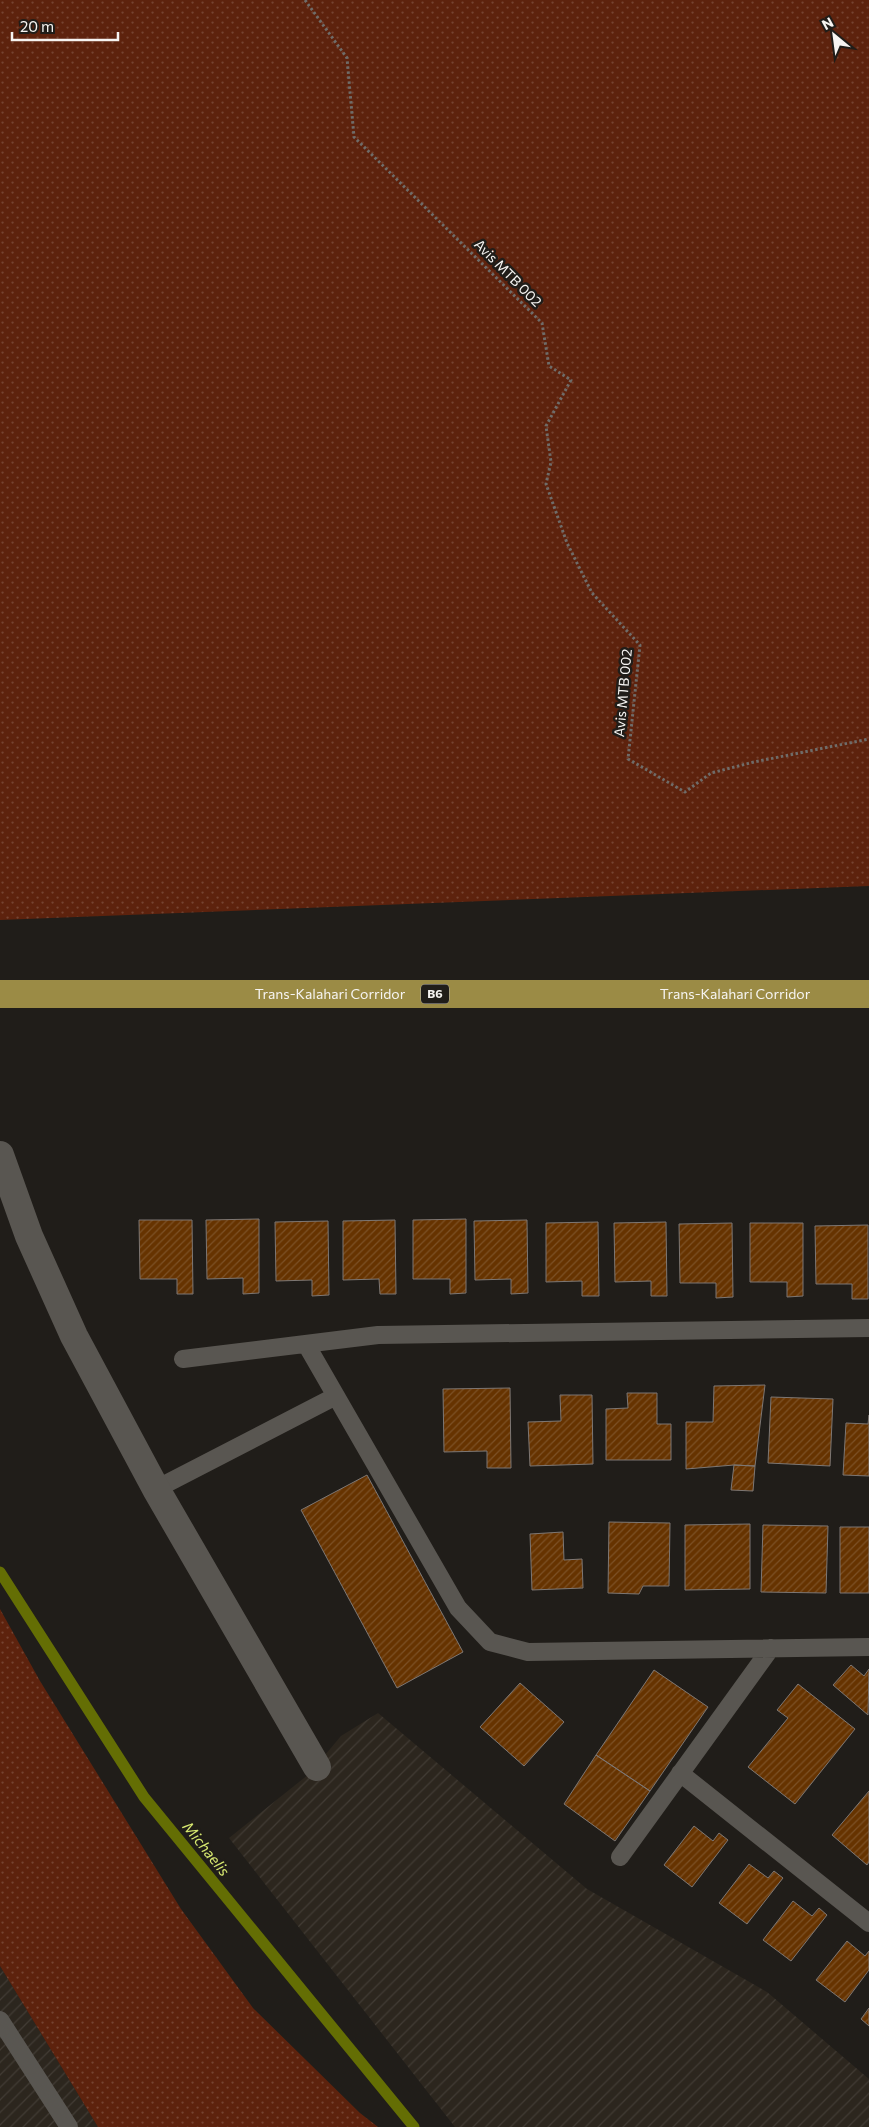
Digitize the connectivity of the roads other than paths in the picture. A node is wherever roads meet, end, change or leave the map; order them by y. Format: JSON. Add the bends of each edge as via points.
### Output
{"nodes":[{"id":1,"x":0,"y":994,"type":"edge"},
{"id":2,"x":869,"y":994,"type":"edge"},
{"id":3,"x":0,"y":1155,"type":"edge"},
{"id":4,"x":869,"y":1328,"type":"edge"},
{"id":5,"x":306,"y":1344,"type":"junction"},
{"id":6,"x":183,"y":1359,"type":"dead end"},
{"id":7,"x":336,"y":1396,"type":"junction"},
{"id":8,"x":156,"y":1489,"type":"junction"},
{"id":9,"x":869,"y":1647,"type":"edge"},
{"id":10,"x":771,"y":1648,"type":"junction"},
{"id":11,"x":317,"y":1767,"type":"dead end"},
{"id":12,"x":680,"y":1774,"type":"junction"},
{"id":13,"x":620,"y":1857,"type":"dead end"},
{"id":14,"x":869,"y":1923,"type":"edge"},
{"id":15,"x":0,"y":2020,"type":"edge"},
{"id":16,"x":69,"y":2127,"type":"edge"}],
"edges":[{"from":1,"to":2,"type":"highway","name":"Trans-Kalahari Corridor","number":"B6"},
{"from":3,"to":8,"type":"street","via":[[29,1236],[74,1336]]},
{"from":4,"to":5,"type":"lane","via":[[378,1335]]},
{"from":5,"to":6,"type":"lane"},
{"from":5,"to":7,"type":"lane"},
{"from":7,"to":8,"type":"lane"},
{"from":7,"to":10,"type":"lane","via":[[458,1608],[490,1642],[528,1652]]},
{"from":8,"to":11,"type":"street"},
{"from":9,"to":10,"type":"lane"},
{"from":10,"to":12,"type":"lane"},
{"from":12,"to":13,"type":"lane"},
{"from":12,"to":14,"type":"lane"},
{"from":15,"to":16,"type":"lane"}]}
